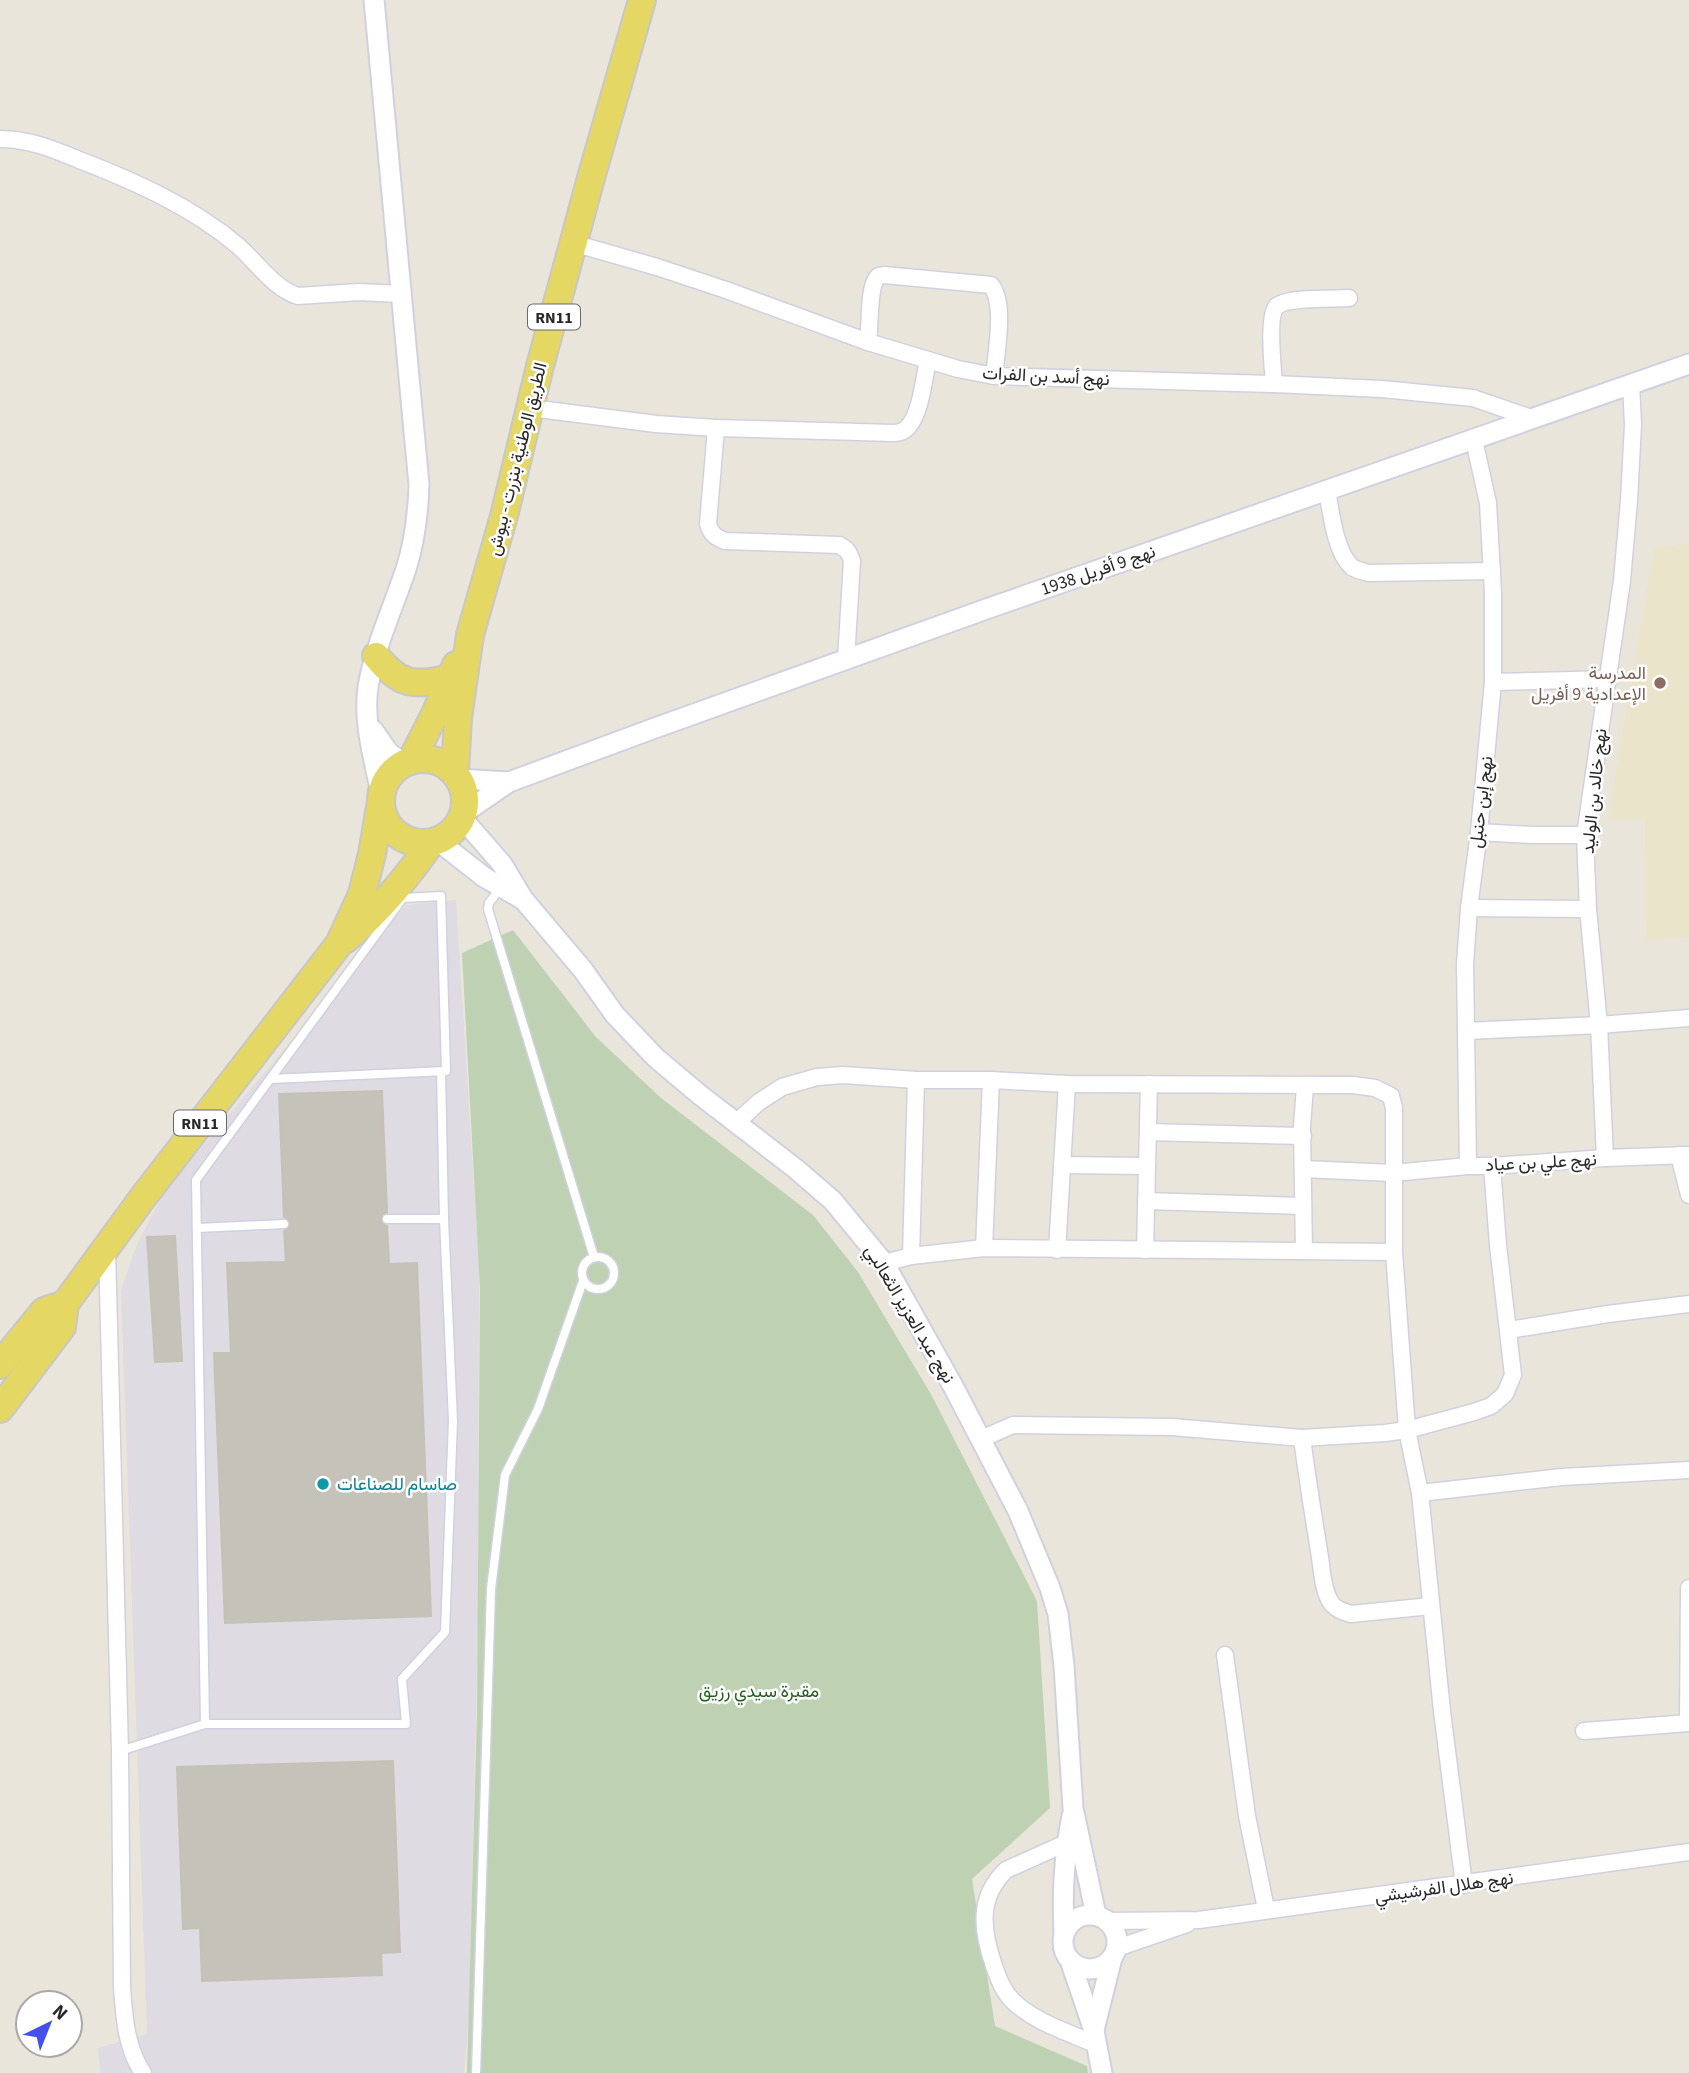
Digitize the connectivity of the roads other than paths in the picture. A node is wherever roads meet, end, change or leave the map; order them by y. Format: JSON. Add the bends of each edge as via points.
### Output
{"nodes":[{"id":1,"x":374,"y":0,"type":"edge"},
{"id":2,"x":642,"y":0,"type":"edge"},
{"id":3,"x":0,"y":139,"type":"edge"},
{"id":4,"x":573,"y":243,"type":"junction"},
{"id":5,"x":401,"y":294,"type":"junction"},
{"id":6,"x":1349,"y":298,"type":"dead end"},
{"id":7,"x":868,"y":342,"type":"junction"},
{"id":8,"x":928,"y":360,"type":"junction"},
{"id":9,"x":1689,"y":364,"type":"edge"},
{"id":10,"x":993,"y":376,"type":"junction"},
{"id":11,"x":1630,"y":383,"type":"junction"},
{"id":12,"x":1274,"y":384,"type":"junction"},
{"id":13,"x":531,"y":408,"type":"junction"},
{"id":14,"x":1534,"y":419,"type":"junction"},
{"id":15,"x":716,"y":428,"type":"junction"},
{"id":16,"x":1474,"y":440,"type":"junction"},
{"id":17,"x":1327,"y":490,"type":"junction"},
{"id":18,"x":1492,"y":571,"type":"junction"},
{"id":19,"x":470,"y":635,"type":"junction"},
{"id":20,"x":376,"y":656,"type":"junction"},
{"id":21,"x":846,"y":660,"type":"junction"},
{"id":22,"x":450,"y":678,"type":"junction"},
{"id":23,"x":1608,"y":679,"type":"junction"},
{"id":24,"x":1493,"y":682,"type":"junction"},
{"id":25,"x":367,"y":721,"type":"junction"},
{"id":26,"x":408,"y":762,"type":"junction"},
{"id":27,"x":457,"y":776,"type":"junction"},
{"id":28,"x":509,"y":782,"type":"junction"},
{"id":29,"x":381,"y":797,"type":"junction"},
{"id":30,"x":463,"y":816,"type":"junction"},
{"id":31,"x":1479,"y":832,"type":"junction"},
{"id":32,"x":1585,"y":835,"type":"junction"},
{"id":33,"x":434,"y":842,"type":"junction"},
{"id":34,"x":501,"y":887,"type":"junction"},
{"id":35,"x":523,"y":899,"type":"junction"},
{"id":36,"x":1469,"y":908,"type":"junction"},
{"id":37,"x":1588,"y":909,"type":"junction"},
{"id":38,"x":339,"y":944,"type":"junction"},
{"id":39,"x":1689,"y":1018,"type":"edge"},
{"id":40,"x":1600,"y":1025,"type":"junction"},
{"id":41,"x":1466,"y":1031,"type":"junction"},
{"id":42,"x":441,"y":1072,"type":"junction"},
{"id":43,"x":271,"y":1079,"type":"junction"},
{"id":44,"x":916,"y":1080,"type":"junction"},
{"id":45,"x":991,"y":1080,"type":"junction"},
{"id":46,"x":1067,"y":1084,"type":"junction"},
{"id":47,"x":1149,"y":1084,"type":"junction"},
{"id":48,"x":1305,"y":1086,"type":"junction"},
{"id":49,"x":737,"y":1122,"type":"junction"},
{"id":50,"x":1148,"y":1132,"type":"junction"},
{"id":51,"x":1303,"y":1136,"type":"junction"},
{"id":52,"x":1684,"y":1155,"type":"edge"},
{"id":53,"x":1605,"y":1158,"type":"junction"},
{"id":54,"x":1062,"y":1165,"type":"junction"},
{"id":55,"x":1147,"y":1166,"type":"junction"},
{"id":56,"x":1468,"y":1166,"type":"junction"},
{"id":57,"x":1492,"y":1166,"type":"junction"},
{"id":58,"x":1303,"y":1169,"type":"junction"},
{"id":59,"x":1393,"y":1173,"type":"junction"},
{"id":60,"x":1689,"y":1195,"type":"edge"},
{"id":61,"x":1146,"y":1201,"type":"junction"},
{"id":62,"x":1303,"y":1206,"type":"junction"},
{"id":63,"x":387,"y":1219,"type":"dead end"},
{"id":64,"x":444,"y":1219,"type":"junction"},
{"id":65,"x":284,"y":1224,"type":"dead end"},
{"id":66,"x":198,"y":1228,"type":"junction"},
{"id":67,"x":106,"y":1248,"type":"junction"},
{"id":68,"x":984,"y":1248,"type":"junction"},
{"id":69,"x":1057,"y":1250,"type":"junction"},
{"id":70,"x":1145,"y":1250,"type":"junction"},
{"id":71,"x":1304,"y":1251,"type":"junction"},
{"id":72,"x":1394,"y":1252,"type":"junction"},
{"id":73,"x":911,"y":1256,"type":"junction"},
{"id":74,"x":594,"y":1257,"type":"junction"},
{"id":75,"x":884,"y":1263,"type":"junction"},
{"id":76,"x":583,"y":1281,"type":"junction"},
{"id":77,"x":65,"y":1304,"type":"junction"},
{"id":78,"x":1689,"y":1304,"type":"edge"},
{"id":79,"x":1509,"y":1330,"type":"junction"},
{"id":80,"x":0,"y":1364,"type":"edge"},
{"id":81,"x":0,"y":1409,"type":"edge"},
{"id":82,"x":1407,"y":1430,"type":"junction"},
{"id":83,"x":1302,"y":1438,"type":"junction"},
{"id":84,"x":981,"y":1439,"type":"junction"},
{"id":85,"x":1689,"y":1470,"type":"edge"},
{"id":86,"x":1420,"y":1493,"type":"junction"},
{"id":87,"x":1689,"y":1588,"type":"edge"},
{"id":88,"x":1431,"y":1606,"type":"junction"},
{"id":89,"x":1225,"y":1655,"type":"dead end"},
{"id":90,"x":1688,"y":1723,"type":"edge"},
{"id":91,"x":205,"y":1724,"type":"junction"},
{"id":92,"x":1584,"y":1731,"type":"dead end"},
{"id":93,"x":120,"y":1751,"type":"junction"},
{"id":94,"x":1073,"y":1808,"type":"junction"},
{"id":95,"x":1066,"y":1843,"type":"junction"},
{"id":96,"x":1689,"y":1852,"type":"edge"},
{"id":97,"x":1464,"y":1885,"type":"junction"},
{"id":98,"x":1266,"y":1909,"type":"junction"},
{"id":99,"x":1102,"y":1918,"type":"junction"},
{"id":100,"x":1199,"y":1920,"type":"junction"},
{"id":101,"x":1064,"y":1933,"type":"junction"},
{"id":102,"x":1114,"y":1953,"type":"junction"},
{"id":103,"x":1070,"y":1960,"type":"junction"},
{"id":104,"x":1096,"y":2038,"type":"junction"},
{"id":105,"x":143,"y":2073,"type":"edge"},
{"id":106,"x":476,"y":2073,"type":"edge"},
{"id":107,"x":1102,"y":2073,"type":"edge"}],
"edges":[{"from":1,"to":5,"type":"street"},
{"from":2,"to":4,"type":"main road","name":"الطريق الوطنية بنزرت - ببوش","number":"RN11"},
{"from":3,"to":5,"type":"street","via":[[42,145],[157,194],[236,244],[292,294]]},
{"from":4,"to":7,"type":"street","name":"نهج أسد بن الفرات","via":[[726,290]]},
{"from":4,"to":13,"type":"main road","name":"الطريق الوطنية بنزرت - ببوش","number":"RN11"},
{"from":5,"to":20,"type":"street","via":[[418,513],[406,569]]},
{"from":6,"to":12,"type":"street","via":[[1289,301],[1277,306],[1272,324]]},
{"from":7,"to":8,"type":"street","name":"نهج أسد بن الفرات"},
{"from":7,"to":10,"type":"street","via":[[871,292],[878,276],[991,285],[998,299]]},
{"from":8,"to":10,"type":"street","name":"نهج أسد بن الفرات"},
{"from":8,"to":15,"type":"street","via":[[916,412],[907,429],[900,432]]},
{"from":9,"to":11,"type":"street","name":"نهج 9 أفريل 1938"},
{"from":10,"to":12,"type":"street","name":"نهج أسد بن الفرات"},
{"from":11,"to":14,"type":"street","name":"نهج 9 أفريل 1938"},
{"from":11,"to":23,"type":"street","name":"نهج خالد بن الوليد","via":[[1629,500]]},
{"from":12,"to":14,"type":"street","name":"نهج أسد بن الفرات","via":[[1473,398]]},
{"from":13,"to":15,"type":"street"},
{"from":13,"to":19,"type":"main road","name":"الطريق الوطنية بنزرت - ببوش","number":"RN11"},
{"from":14,"to":16,"type":"street","name":"نهج 9 أفريل 1938"},
{"from":15,"to":21,"type":"street","via":[[710,531],[725,541],[847,549],[852,561]]},
{"from":16,"to":17,"type":"street","name":"نهج 9 أفريل 1938"},
{"from":16,"to":18,"type":"street","name":"نهج إبن حنبل","via":[[1488,503]]},
{"from":17,"to":18,"type":"street","via":[[1338,544],[1353,568],[1368,573]]},
{"from":17,"to":21,"type":"street","name":"نهج 9 أفريل 1938"},
{"from":18,"to":24,"type":"street","name":"نهج إبن حنبل"},
{"from":19,"to":22,"type":"main road","name":"الطريق الوطنية بنزرت - ببوش","number":"RN11"},
{"from":19,"to":27,"type":"main road","name":"الطريق الوطنية بنزرت - ببوش","number":"RN11","via":[[458,718]]},
{"from":20,"to":22,"type":"main road","via":[[394,675],[410,683]]},
{"from":20,"to":25,"type":"street","via":[[368,687]]},
{"from":21,"to":28,"type":"street","name":"نهج 9 أفريل 1938"},
{"from":22,"to":26,"type":"main road","name":"الطريق الوطنية بنزرت - ببوش","number":"RN11","via":[[436,714]]},
{"from":23,"to":24,"type":"street"},
{"from":23,"to":32,"type":"street","name":"نهج خالد بن الوليد"},
{"from":24,"to":31,"type":"street","name":"نهج إبن حنبل"},
{"from":25,"to":26,"type":"street","via":[[389,753]]},
{"from":25,"to":29,"type":"street"},
{"from":26,"to":27,"type":"main road","via":[[431,759]]},
{"from":26,"to":29,"type":"main road","number":"RN11","via":[[387,778]]},
{"from":27,"to":28,"type":"street"},
{"from":27,"to":30,"type":"main road","number":"RN11","via":[[466,801]]},
{"from":28,"to":30,"type":"street"},
{"from":29,"to":33,"type":"main road","via":[[385,819],[396,833],[411,842]]},
{"from":29,"to":38,"type":"main road","number":"RN11","via":[[362,894]]},
{"from":30,"to":33,"type":"main road","number":"RN11","via":[[451,833]]},
{"from":30,"to":35,"type":"street"},
{"from":31,"to":32,"type":"street"},
{"from":31,"to":36,"type":"street","name":"نهج إبن حنبل"},
{"from":32,"to":37,"type":"street","name":"نهج خالد بن الوليد"},
{"from":33,"to":34,"type":"street"},
{"from":33,"to":38,"type":"main road","number":"RN11","via":[[369,920]]},
{"from":34,"to":35,"type":"street"},
{"from":34,"to":74,"type":"lane","via":[[488,909]]},
{"from":35,"to":49,"type":"street","name":"نهج عبد العزيز الثعالبي","via":[[615,1015],[656,1058]]},
{"from":36,"to":37,"type":"street"},
{"from":36,"to":41,"type":"street","name":"نهج إبن حنبل"},
{"from":37,"to":40,"type":"street","name":"نهج خالد بن الوليد"},
{"from":38,"to":67,"type":"main road","number":"RN11"},
{"from":39,"to":40,"type":"street"},
{"from":40,"to":41,"type":"street"},
{"from":40,"to":53,"type":"street","name":"نهج خالد بن الوليد"},
{"from":41,"to":56,"type":"street","name":"نهج إبن حنبل"},
{"from":42,"to":43,"type":"lane"},
{"from":42,"to":43,"type":"lane","via":[[446,1071],[441,896],[403,898]]},
{"from":42,"to":64,"type":"lane"},
{"from":43,"to":66,"type":"lane","via":[[197,1180]]},
{"from":44,"to":45,"type":"street"},
{"from":44,"to":49,"type":"street","via":[[843,1076],[798,1081],[759,1102]]},
{"from":44,"to":73,"type":"street"},
{"from":45,"to":46,"type":"street"},
{"from":45,"to":68,"type":"street"},
{"from":46,"to":47,"type":"street"},
{"from":46,"to":54,"type":"street"},
{"from":47,"to":48,"type":"street"},
{"from":47,"to":50,"type":"street"},
{"from":48,"to":51,"type":"street"},
{"from":48,"to":59,"type":"street","via":[[1363,1086],[1391,1096]]},
{"from":49,"to":75,"type":"street","name":"نهج عبد العزيز الثعالبي","via":[[833,1201]]},
{"from":50,"to":51,"type":"street"},
{"from":50,"to":55,"type":"street"},
{"from":51,"to":58,"type":"street"},
{"from":52,"to":53,"type":"street","name":"نهج علي بن عياد"},
{"from":52,"to":60,"type":"street"},
{"from":53,"to":57,"type":"street","name":"نهج علي بن عياد"},
{"from":54,"to":55,"type":"street"},
{"from":54,"to":69,"type":"street"},
{"from":55,"to":61,"type":"street"},
{"from":56,"to":57,"type":"street","name":"نهج علي بن عياد"},
{"from":56,"to":59,"type":"street","name":"نهج علي بن عياد"},
{"from":57,"to":79,"type":"street"},
{"from":58,"to":59,"type":"street","name":"نهج علي بن عياد"},
{"from":58,"to":62,"type":"street"},
{"from":59,"to":72,"type":"street"},
{"from":61,"to":62,"type":"street"},
{"from":61,"to":70,"type":"street"},
{"from":62,"to":71,"type":"street"},
{"from":63,"to":64,"type":"lane"},
{"from":64,"to":91,"type":"lane","via":[[453,1421],[445,1632],[402,1679],[406,1724]]},
{"from":65,"to":66,"type":"lane"},
{"from":66,"to":91,"type":"lane"},
{"from":67,"to":77,"type":"main road","number":"RN11"},
{"from":67,"to":93,"type":"street"},
{"from":68,"to":69,"type":"street"},
{"from":68,"to":73,"type":"street"},
{"from":69,"to":70,"type":"street"},
{"from":70,"to":71,"type":"street"},
{"from":71,"to":72,"type":"street"},
{"from":72,"to":82,"type":"street"},
{"from":73,"to":75,"type":"street"},
{"from":74,"to":76,"type":"lane","via":[[582,1268]]},
{"from":74,"to":76,"type":"lane","via":[[608,1261],[614,1279],[599,1290]]},
{"from":75,"to":84,"type":"street","name":"نهج عبد العزيز الثعالبي"},
{"from":76,"to":106,"type":"lane","via":[[538,1409],[505,1475],[491,1590]]},
{"from":77,"to":80,"type":"main road","number":"RN11","via":[[44,1311]]},
{"from":77,"to":81,"type":"main road","number":"RN11","via":[[62,1327]]},
{"from":78,"to":79,"type":"street"},
{"from":79,"to":82,"type":"street","via":[[1513,1375],[1500,1399],[1474,1412]]},
{"from":82,"to":83,"type":"street"},
{"from":82,"to":86,"type":"street"},
{"from":83,"to":84,"type":"street","via":[[1172,1427],[1013,1425]]},
{"from":83,"to":88,"type":"street","via":[[1323,1575],[1332,1604],[1351,1614]]},
{"from":84,"to":94,"type":"street","name":"نهج عبد العزيز الثعالبي","via":[[1018,1511],[1058,1614]]},
{"from":85,"to":86,"type":"street","via":[[1562,1477]]},
{"from":86,"to":88,"type":"street"},
{"from":87,"to":90,"type":"street"},
{"from":88,"to":97,"type":"street"},
{"from":89,"to":98,"type":"street","via":[[1247,1815]]},
{"from":90,"to":92,"type":"street"},
{"from":91,"to":93,"type":"lane"},
{"from":93,"to":105,"type":"street","via":[[121,1987],[130,2046]]},
{"from":94,"to":95,"type":"street","name":"نهج عبد العزيز الثعالبي"},
{"from":94,"to":99,"type":"street","name":"نهج عبد العزيز الثعالبي"},
{"from":95,"to":101,"type":"street","name":"نهج عبد العزيز الثعالبي"},
{"from":95,"to":104,"type":"street","via":[[1001,1874],[988,1898],[983,1929],[999,1982],[1015,2003],[1030,2014]]},
{"from":96,"to":97,"type":"street","name":"نهج هلال الفرشيشي"},
{"from":97,"to":98,"type":"street","name":"نهج هلال الفرشيشي"},
{"from":98,"to":100,"type":"street","name":"نهج هلال الفرشيشي"},
{"from":99,"to":100,"type":"street","name":"نهج هلال الفرشيشي"},
{"from":99,"to":101,"type":"street","via":[[1078,1918]]},
{"from":99,"to":102,"type":"street","via":[[1114,1929]]},
{"from":100,"to":102,"type":"street","name":"نهج هلال الفرشيشي"},
{"from":101,"to":103,"type":"street","via":[[1063,1948]]},
{"from":102,"to":103,"type":"street","via":[[1092,1969]]},
{"from":102,"to":104,"type":"street"},
{"from":103,"to":104,"type":"street"},
{"from":104,"to":107,"type":"street"}]}
